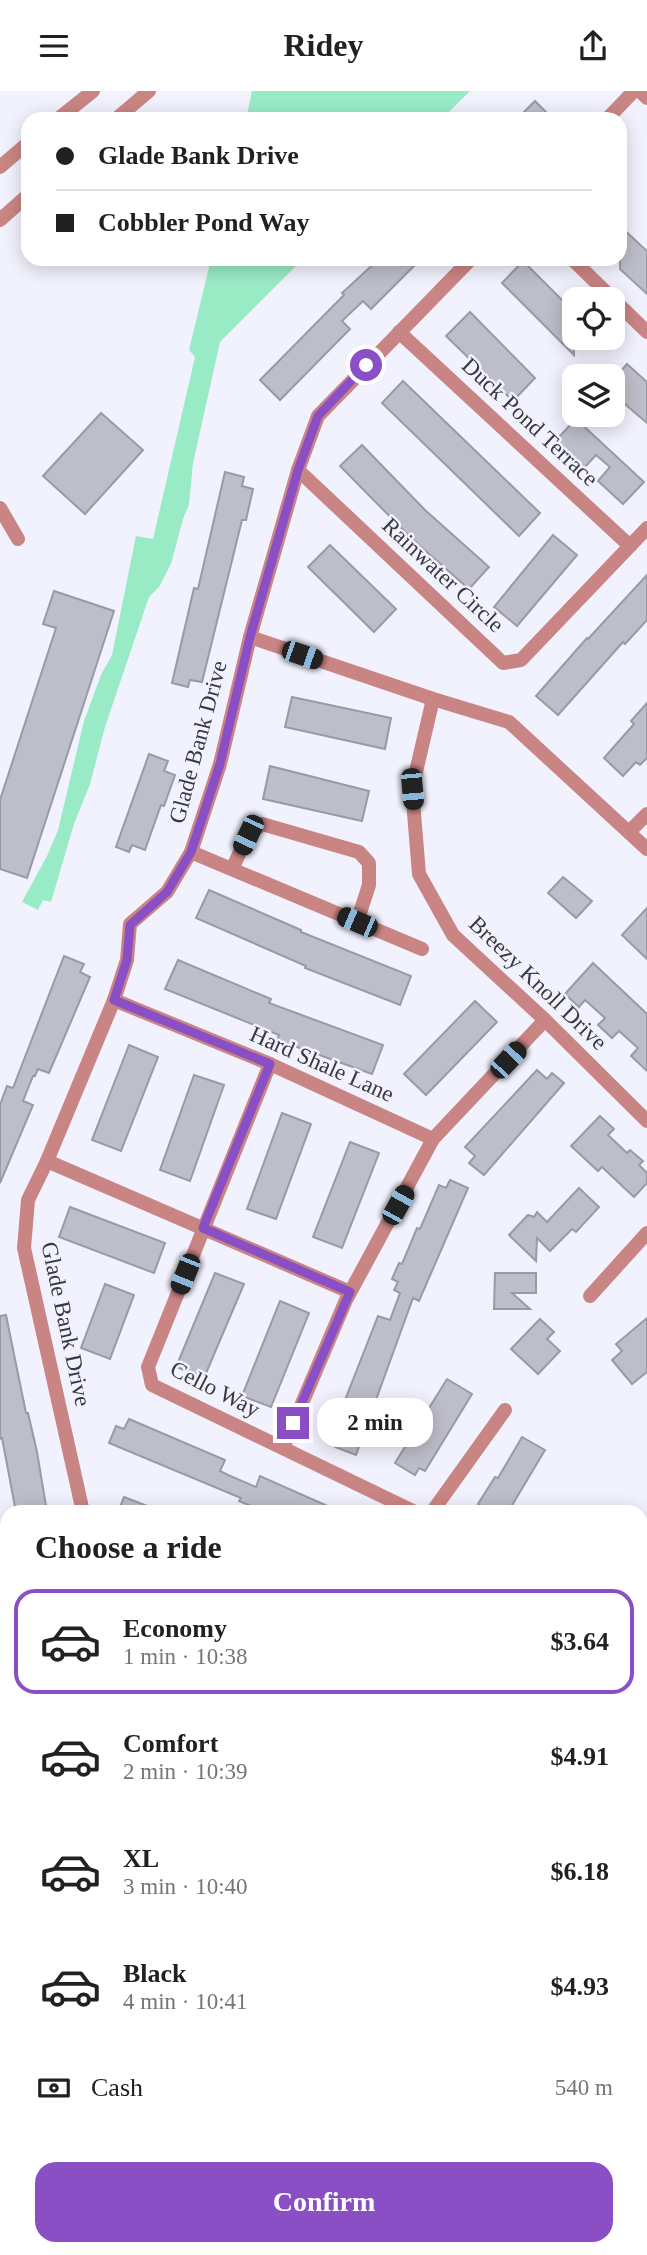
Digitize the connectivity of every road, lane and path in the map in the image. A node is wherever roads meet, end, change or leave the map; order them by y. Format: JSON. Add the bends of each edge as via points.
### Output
{"nodes":[{"id":1,"x":93,"y":91,"type":"edge"},
{"id":2,"x":149,"y":91,"type":"edge"},
{"id":3,"x":634,"y":91,"type":"edge"},
{"id":4,"x":640,"y":91,"type":"edge"},
{"id":5,"x":647,"y":99,"type":"edge"},
{"id":6,"x":67,"y":112,"type":"edge"},
{"id":7,"x":124,"y":112,"type":"edge"},
{"id":8,"x":614,"y":112,"type":"edge"},
{"id":9,"x":21,"y":149,"type":"edge"},
{"id":10,"x":0,"y":167,"type":"edge"},
{"id":11,"x":21,"y":201,"type":"edge"},
{"id":12,"x":0,"y":220,"type":"edge"},
{"id":13,"x":464,"y":266,"type":"edge"},
{"id":14,"x":579,"y":266,"type":"edge"},
{"id":15,"x":399,"y":331,"type":"junction"},
{"id":16,"x":647,"y":332,"type":"edge"},
{"id":17,"x":298,"y":470,"type":"junction"},
{"id":18,"x":0,"y":508,"type":"edge"},
{"id":19,"x":647,"y":529,"type":"edge"},
{"id":20,"x":18,"y":539,"type":"dead end"},
{"id":21,"x":630,"y":546,"type":"junction"},
{"id":22,"x":250,"y":637,"type":"junction"},
{"id":23,"x":433,"y":699,"type":"junction"},
{"id":24,"x":647,"y":814,"type":"edge"},
{"id":25,"x":629,"y":832,"type":"junction"},
{"id":26,"x":647,"y":849,"type":"edge"},
{"id":27,"x":191,"y":852,"type":"junction"},
{"id":28,"x":232,"y":869,"type":"junction"},
{"id":29,"x":357,"y":922,"type":"junction"},
{"id":30,"x":422,"y":949,"type":"dead end"},
{"id":31,"x":114,"y":1000,"type":"junction"},
{"id":32,"x":545,"y":1020,"type":"junction"},
{"id":33,"x":270,"y":1064,"type":"junction"},
{"id":34,"x":647,"y":1121,"type":"edge"},
{"id":35,"x":433,"y":1139,"type":"junction"},
{"id":36,"x":47,"y":1161,"type":"junction"},
{"id":37,"x":203,"y":1228,"type":"junction"},
{"id":38,"x":647,"y":1233,"type":"edge"},
{"id":39,"x":350,"y":1292,"type":"junction"},
{"id":40,"x":590,"y":1296,"type":"dead end"},
{"id":41,"x":505,"y":1410,"type":"dead end"},
{"id":42,"x":283,"y":1448,"type":"junction"},
{"id":43,"x":81,"y":1505,"type":"edge"},
{"id":44,"x":401,"y":1505,"type":"edge"},
{"id":45,"x":437,"y":1505,"type":"edge"}],
"edges":[{"from":1,"to":6,"type":"street"},
{"from":2,"to":7,"type":"street"},
{"from":3,"to":8,"type":"street"},
{"from":4,"to":5,"type":"street"},
{"from":9,"to":10,"type":"street"},
{"from":11,"to":12,"type":"street"},
{"from":13,"to":15,"type":"street","name":"Glade Bank Drive"},
{"from":14,"to":16,"type":"street"},
{"from":15,"to":17,"type":"street","name":"Glade Bank Drive","via":[[318,416]]},
{"from":15,"to":21,"type":"street","name":"Duck Pond Terrace"},
{"from":17,"to":21,"type":"street","name":"Rainwater Circle","via":[[503,663],[521,660]]},
{"from":17,"to":22,"type":"street","name":"Glade Bank Drive"},
{"from":18,"to":20,"type":"street"},
{"from":19,"to":21,"type":"street","name":"Rainwater Circle"},
{"from":22,"to":23,"type":"street"},
{"from":22,"to":27,"type":"street","name":"Glade Bank Drive","via":[[220,764]]},
{"from":23,"to":25,"type":"street","via":[[509,722]]},
{"from":23,"to":32,"type":"street","name":"Breezy Knoll Drive","via":[[412,789],[419,874],[453,935]]},
{"from":24,"to":25,"type":"street"},
{"from":25,"to":26,"type":"street"},
{"from":27,"to":28,"type":"street"},
{"from":27,"to":31,"type":"street","name":"Glade Bank Drive","via":[[167,892],[130,925],[127,960]]},
{"from":28,"to":29,"type":"street"},
{"from":28,"to":29,"type":"street","via":[[248,835],[262,824],[359,852],[369,863],[369,885]]},
{"from":29,"to":30,"type":"street"},
{"from":31,"to":33,"type":"street","name":"Hard Shale Lane"},
{"from":31,"to":36,"type":"street","name":"Glade Bank Drive"},
{"from":32,"to":34,"type":"street","name":"Breezy Knoll Drive"},
{"from":32,"to":35,"type":"street"},
{"from":33,"to":35,"type":"street","name":"Hard Shale Lane"},
{"from":33,"to":37,"type":"street","name":"Cello Way"},
{"from":35,"to":39,"type":"street"},
{"from":36,"to":37,"type":"street"},
{"from":36,"to":43,"type":"street","name":"Glade Bank Drive","via":[[28,1200],[24,1248]]},
{"from":37,"to":39,"type":"street"},
{"from":37,"to":42,"type":"street","name":"Cello Way","via":[[148,1367],[152,1385]]},
{"from":38,"to":40,"type":"street"},
{"from":39,"to":42,"type":"street"},
{"from":41,"to":45,"type":"street"},
{"from":42,"to":44,"type":"street","name":"Cello Way"}]}
